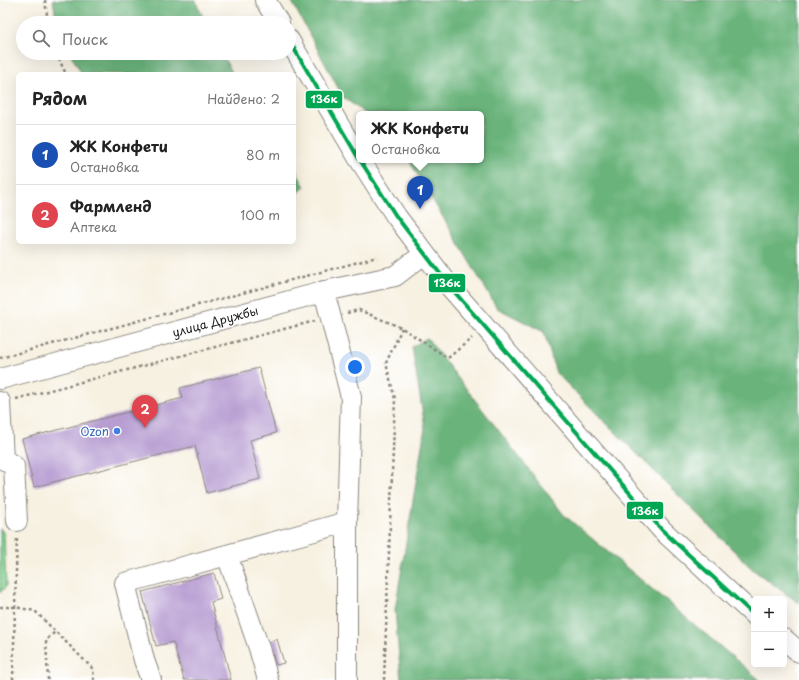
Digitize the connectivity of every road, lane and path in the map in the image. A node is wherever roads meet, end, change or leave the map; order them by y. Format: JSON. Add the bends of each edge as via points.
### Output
{"nodes":[{"id":1,"x":45,"y":0,"type":"edge"},
{"id":2,"x":265,"y":0,"type":"edge"},
{"id":3,"x":47,"y":16,"type":"edge"},
{"id":4,"x":275,"y":16,"type":"edge"},
{"id":5,"x":296,"y":52,"type":"edge"},
{"id":6,"x":59,"y":60,"type":"edge"},
{"id":7,"x":65,"y":72,"type":"edge"},
{"id":8,"x":356,"y":154,"type":"edge"},
{"id":9,"x":362,"y":163,"type":"edge"},
{"id":10,"x":424,"y":254,"type":"junction"},
{"id":11,"x":377,"y":257,"type":"dead end"},
{"id":12,"x":324,"y":291,"type":"junction"},
{"id":13,"x":331,"y":317,"type":"junction"},
{"id":14,"x":402,"y":328,"type":"junction"},
{"id":15,"x":485,"y":328,"type":"junction"},
{"id":16,"x":0,"y":358,"type":"edge"},
{"id":17,"x":0,"y":379,"type":"edge"},
{"id":18,"x":0,"y":403,"type":"edge"},
{"id":19,"x":1,"y":459,"type":"edge"},
{"id":20,"x":17,"y":521,"type":"joint"},
{"id":21,"x":347,"y":522,"type":"junction"},
{"id":22,"x":227,"y":555,"type":"junction"},
{"id":23,"x":0,"y":607,"type":"edge"},
{"id":24,"x":15,"y":607,"type":"junction"},
{"id":25,"x":751,"y":612,"type":"edge"},
{"id":26,"x":55,"y":632,"type":"junction"},
{"id":27,"x":787,"y":642,"type":"edge"},
{"id":28,"x":799,"y":652,"type":"edge"},
{"id":29,"x":13,"y":680,"type":"edge"},
{"id":30,"x":48,"y":680,"type":"edge"},
{"id":31,"x":94,"y":680,"type":"edge"},
{"id":32,"x":151,"y":680,"type":"edge"},
{"id":33,"x":268,"y":680,"type":"edge"},
{"id":34,"x":347,"y":680,"type":"edge"},
{"id":35,"x":384,"y":680,"type":"edge"}],
"edges":[{"from":1,"to":3,"type":"path"},
{"from":2,"to":4,"type":"street"},
{"from":5,"to":8,"type":"street"},
{"from":6,"to":7,"type":"path"},
{"from":9,"to":10,"type":"street"},
{"from":10,"to":12,"type":"street","name":"улица Дружбы","via":[[395,276]]},
{"from":10,"to":15,"type":"street"},
{"from":11,"to":16,"type":"path"},
{"from":12,"to":13,"type":"street"},
{"from":12,"to":17,"type":"street","name":"улица Дружбы"},
{"from":13,"to":14,"type":"path","via":[[359,310]]},
{"from":13,"to":18,"type":"path"},
{"from":13,"to":21,"type":"street","via":[[351,397]]},
{"from":14,"to":15,"type":"path","via":[[448,358]]},
{"from":14,"to":35,"type":"path","via":[[386,363],[395,399]]},
{"from":15,"to":25,"type":"street","via":[[662,530]]},
{"from":18,"to":19,"type":"street"},
{"from":19,"to":20,"type":"street","via":[[14,466]]},
{"from":20,"to":24,"type":"path"},
{"from":21,"to":22,"type":"street"},
{"from":21,"to":34,"type":"street"},
{"from":22,"to":32,"type":"street","via":[[125,583]]},
{"from":22,"to":33,"type":"street"},
{"from":23,"to":24,"type":"path"},
{"from":24,"to":26,"type":"path","via":[[35,611]]},
{"from":24,"to":29,"type":"path"},
{"from":26,"to":30,"type":"path","via":[[46,640]]},
{"from":26,"to":31,"type":"path","via":[[93,670]]},
{"from":27,"to":28,"type":"street"}]}
